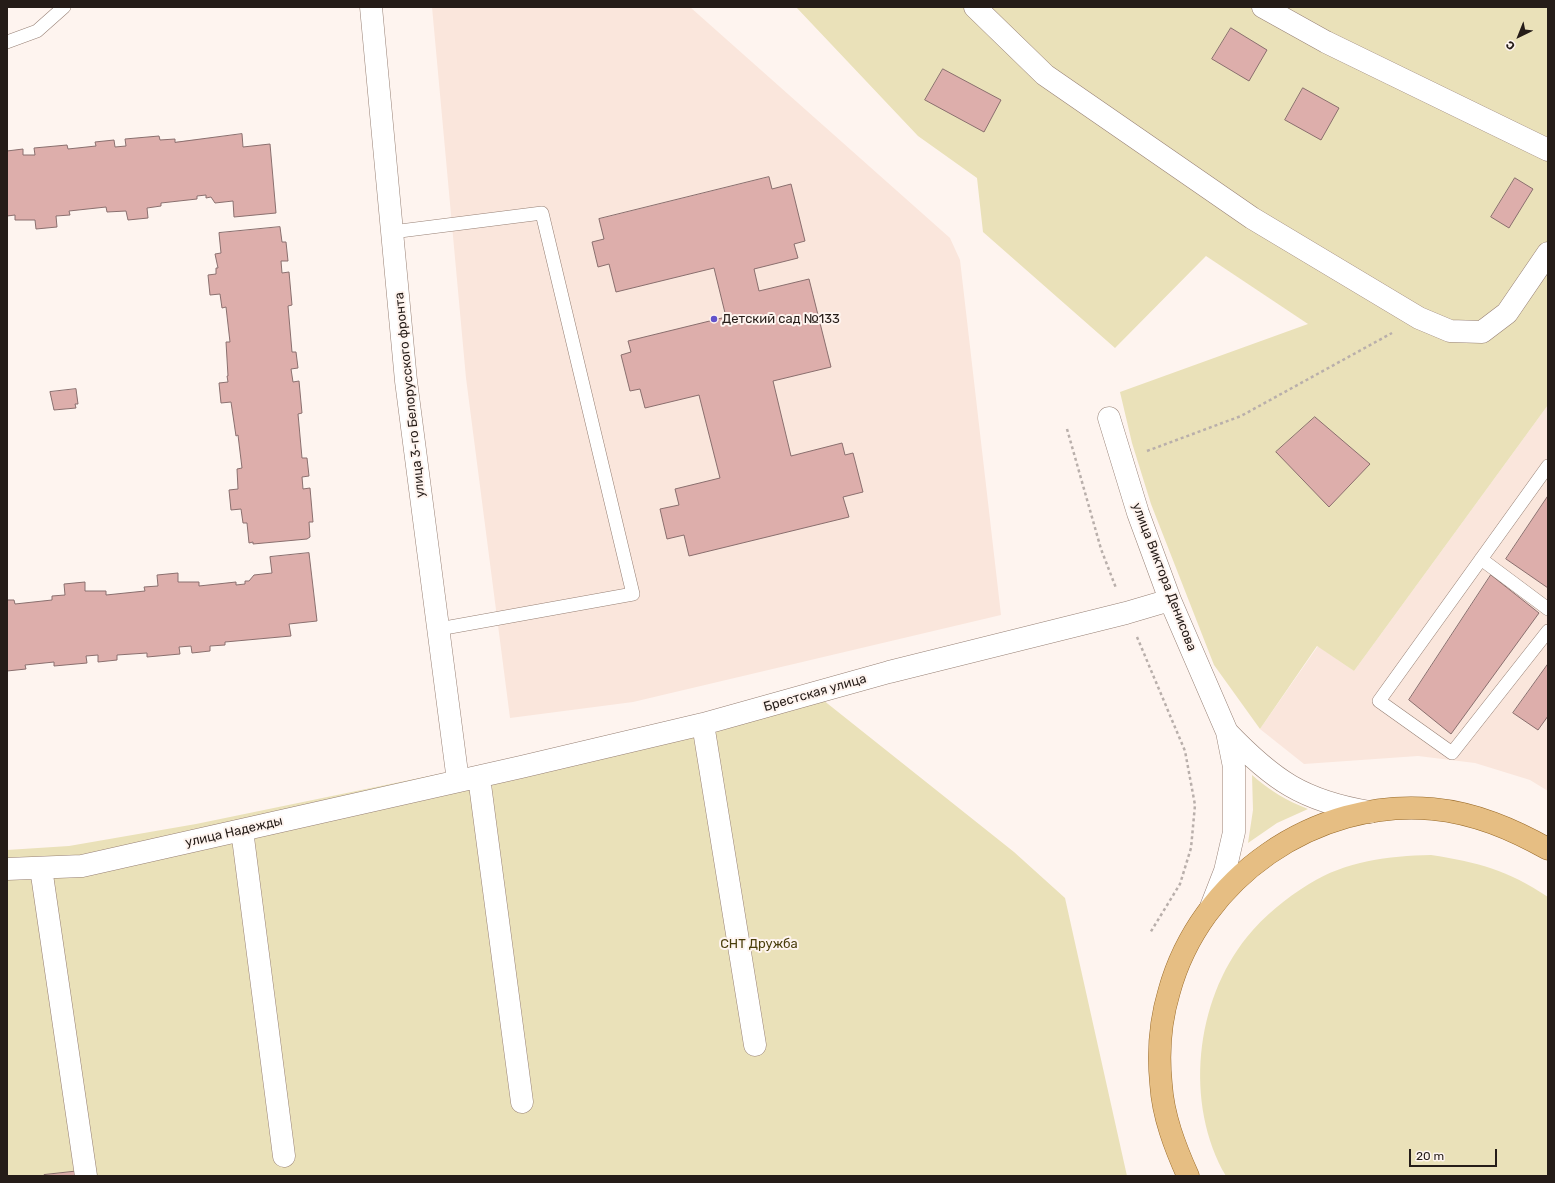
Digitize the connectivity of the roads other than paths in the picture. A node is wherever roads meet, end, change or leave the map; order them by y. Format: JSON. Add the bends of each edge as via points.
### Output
{"nodes":[{"id":1,"x":64,"y":7,"type":"edge"},
{"id":2,"x":371,"y":7,"type":"edge"},
{"id":3,"x":975,"y":7,"type":"edge"},
{"id":4,"x":1264,"y":7,"type":"edge"},
{"id":5,"x":7,"y":42,"type":"edge"},
{"id":6,"x":1548,"y":150,"type":"edge"},
{"id":7,"x":392,"y":232,"type":"junction"},
{"id":8,"x":1548,"y":253,"type":"edge"},
{"id":9,"x":1108,"y":418,"type":"dead end"},
{"id":10,"x":1548,"y":466,"type":"edge"},
{"id":11,"x":1482,"y":559,"type":"junction"},
{"id":12,"x":1170,"y":600,"type":"junction"},
{"id":13,"x":1548,"y":609,"type":"edge"},
{"id":14,"x":439,"y":629,"type":"junction"},
{"id":15,"x":1548,"y":631,"type":"edge"},
{"id":16,"x":703,"y":724,"type":"junction"},
{"id":17,"x":1227,"y":732,"type":"junction"},
{"id":18,"x":469,"y":779,"type":"junction"},
{"id":19,"x":1370,"y":812,"type":"junction"},
{"id":20,"x":242,"y":830,"type":"junction"},
{"id":21,"x":1548,"y":849,"type":"edge"},
{"id":22,"x":41,"y":868,"type":"junction"},
{"id":23,"x":7,"y":869,"type":"edge"},
{"id":24,"x":1211,"y":907,"type":"junction"},
{"id":25,"x":755,"y":1045,"type":"dead end"},
{"id":26,"x":522,"y":1102,"type":"dead end"},
{"id":27,"x":284,"y":1156,"type":"dead end"},
{"id":28,"x":86,"y":1176,"type":"edge"},
{"id":29,"x":1188,"y":1176,"type":"edge"}],
"edges":[{"from":1,"to":5,"type":"lane","via":[[37,31]]},
{"from":2,"to":7,"type":"street","name":"улица 3-го Белорусского фронта"},
{"from":3,"to":8,"type":"street","via":[[1051,80],[1252,218],[1419,318],[1450,331],[1482,332],[1507,313]]},
{"from":4,"to":6,"type":"street","via":[[1326,42]]},
{"from":7,"to":14,"type":"street","name":"улица 3-го Белорусского фронта","via":[[406,381]]},
{"from":7,"to":14,"type":"lane","via":[[542,213],[633,594]]},
{"from":9,"to":12,"type":"street","name":"улица Виктора Денисова"},
{"from":10,"to":11,"type":"lane"},
{"from":11,"to":13,"type":"lane"},
{"from":11,"to":15,"type":"lane","via":[[1379,701],[1452,754]]},
{"from":12,"to":16,"type":"street","name":"Брестская улица","via":[[889,672]]},
{"from":12,"to":17,"type":"street","name":"улица Виктора Денисова"},
{"from":14,"to":18,"type":"street","name":"улица 3-го Белорусского фронта"},
{"from":16,"to":18,"type":"street","name":"Брестская улица"},
{"from":16,"to":25,"type":"street"},
{"from":17,"to":19,"type":"street","name":"улица Виктора Денисова","via":[[1252,759],[1302,793],[1328,803]]},
{"from":17,"to":24,"type":"street","name":"улица Виктора Денисова","via":[[1234,767],[1234,832],[1225,871]]},
{"from":18,"to":20,"type":"street","name":"улица Надежды"},
{"from":18,"to":26,"type":"street","name":"улица 3-го Белорусского фронта"},
{"from":19,"to":21,"type":"main road","via":[[1402,809],[1464,814],[1495,823]]},
{"from":19,"to":24,"type":"main road","via":[[1316,827],[1281,845],[1255,862]]},
{"from":20,"to":22,"type":"street","name":"улица Надежды","via":[[82,866]]},
{"from":20,"to":27,"type":"street"},
{"from":22,"to":23,"type":"street","name":"улица Надежды"},
{"from":22,"to":28,"type":"street"},
{"from":24,"to":29,"type":"main road","via":[[1179,962],[1169,992],[1162,1030],[1161,1086],[1166,1117],[1175,1147]]}]}
